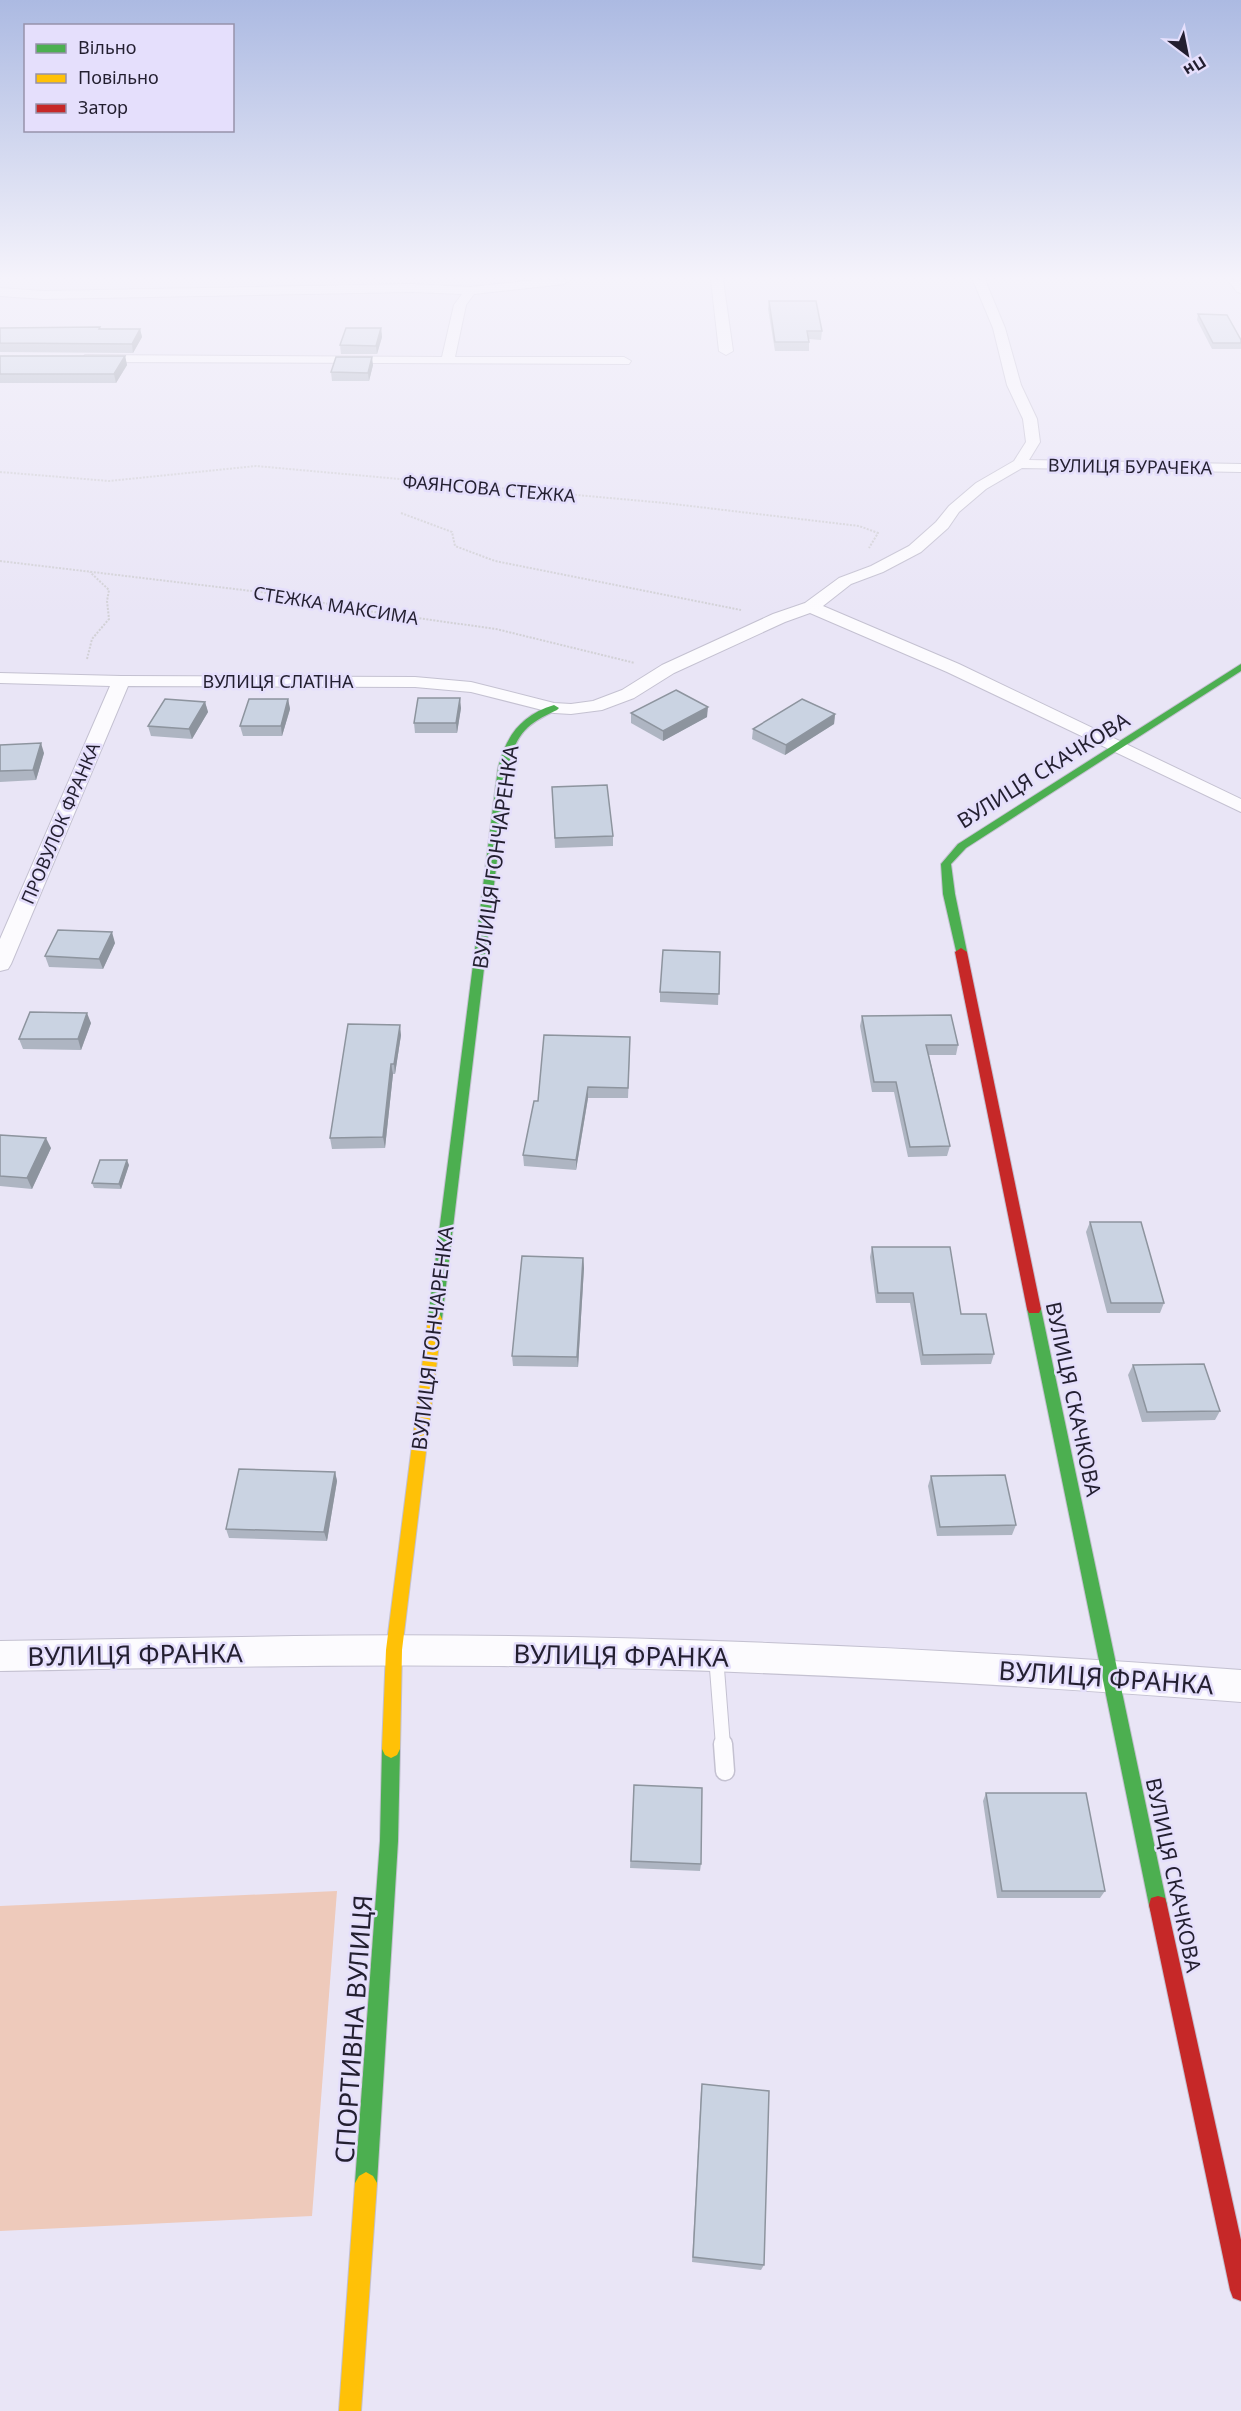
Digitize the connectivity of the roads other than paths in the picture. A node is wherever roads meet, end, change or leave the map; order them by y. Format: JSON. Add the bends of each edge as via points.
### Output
{"nodes":[{"id":1,"x":1018,"y":393,"type":"edge"},
{"id":2,"x":1019,"y":464,"type":"junction"},
{"id":3,"x":1241,"y":468,"type":"edge"},
{"id":4,"x":811,"y":607,"type":"junction"},
{"id":5,"x":1241,"y":667,"type":"edge"},
{"id":6,"x":0,"y":678,"type":"edge"},
{"id":7,"x":121,"y":681,"type":"junction"},
{"id":8,"x":554,"y":708,"type":"junction"},
{"id":9,"x":1118,"y":748,"type":"junction"},
{"id":10,"x":1241,"y":806,"type":"edge"},
{"id":11,"x":0,"y":964,"type":"edge"},
{"id":12,"x":394,"y":1650,"type":"junction"},
{"id":13,"x":0,"y":1656,"type":"edge"},
{"id":14,"x":716,"y":1656,"type":"junction"},
{"id":15,"x":1109,"y":1676,"type":"junction"},
{"id":16,"x":1241,"y":1686,"type":"edge"},
{"id":17,"x":725,"y":1771,"type":"dead end"},
{"id":18,"x":1241,"y":2290,"type":"edge"},
{"id":19,"x":350,"y":2411,"type":"edge"}],
"edges":[{"from":1,"to":2,"type":"street","via":[[1030,419],[1033,442]]},
{"from":2,"to":3,"type":"street","name":"ВУЛИЦЯ БУРАЧЕКА"},
{"from":2,"to":4,"type":"street","name":"ВУЛИЦЯ ГОНЧАРЕНКА","via":[[981,486],[915,549],[845,581]]},
{"from":4,"to":8,"type":"street","name":"ВУЛИЦЯ ГОНЧАРЕНКА","via":[[668,669],[628,694],[596,706]]},
{"from":4,"to":9,"type":"street","via":[[953,668]]},
{"from":5,"to":9,"type":"street","name":"ВУЛИЦЯ СКАЧКОВА"},
{"from":6,"to":7,"type":"street","name":"ВУЛИЦЯ СЛАТІНА"},
{"from":7,"to":8,"type":"street","name":"ВУЛИЦЯ СЛАТІНА","via":[[445,683]]},
{"from":7,"to":11,"type":"street","name":"ПРОВУЛОК ФРАНКА"},
{"from":8,"to":12,"type":"street","name":"ВУЛИЦЯ ГОНЧАРЕНКА","via":[[526,720],[509,739],[503,768]]},
{"from":9,"to":10,"type":"street"},
{"from":9,"to":15,"type":"street","name":"ВУЛИЦЯ СКАЧКОВА","via":[[962,846],[946,864]]},
{"from":12,"to":13,"type":"street","name":"ВУЛИЦЯ ФРАНКА"},
{"from":12,"to":14,"type":"street","name":"ВУЛИЦЯ ФРАНКА"},
{"from":12,"to":19,"type":"street","name":"СПОРТИВНА ВУЛИЦЯ","via":[[389,1841]]},
{"from":14,"to":15,"type":"street","name":"ВУЛИЦЯ ФРАНКА"},
{"from":14,"to":17,"type":"lane"},
{"from":15,"to":16,"type":"street","name":"ВУЛИЦЯ ФРАНКА"},
{"from":15,"to":18,"type":"street","name":"ВУЛИЦЯ СКАЧКОВА"}]}
